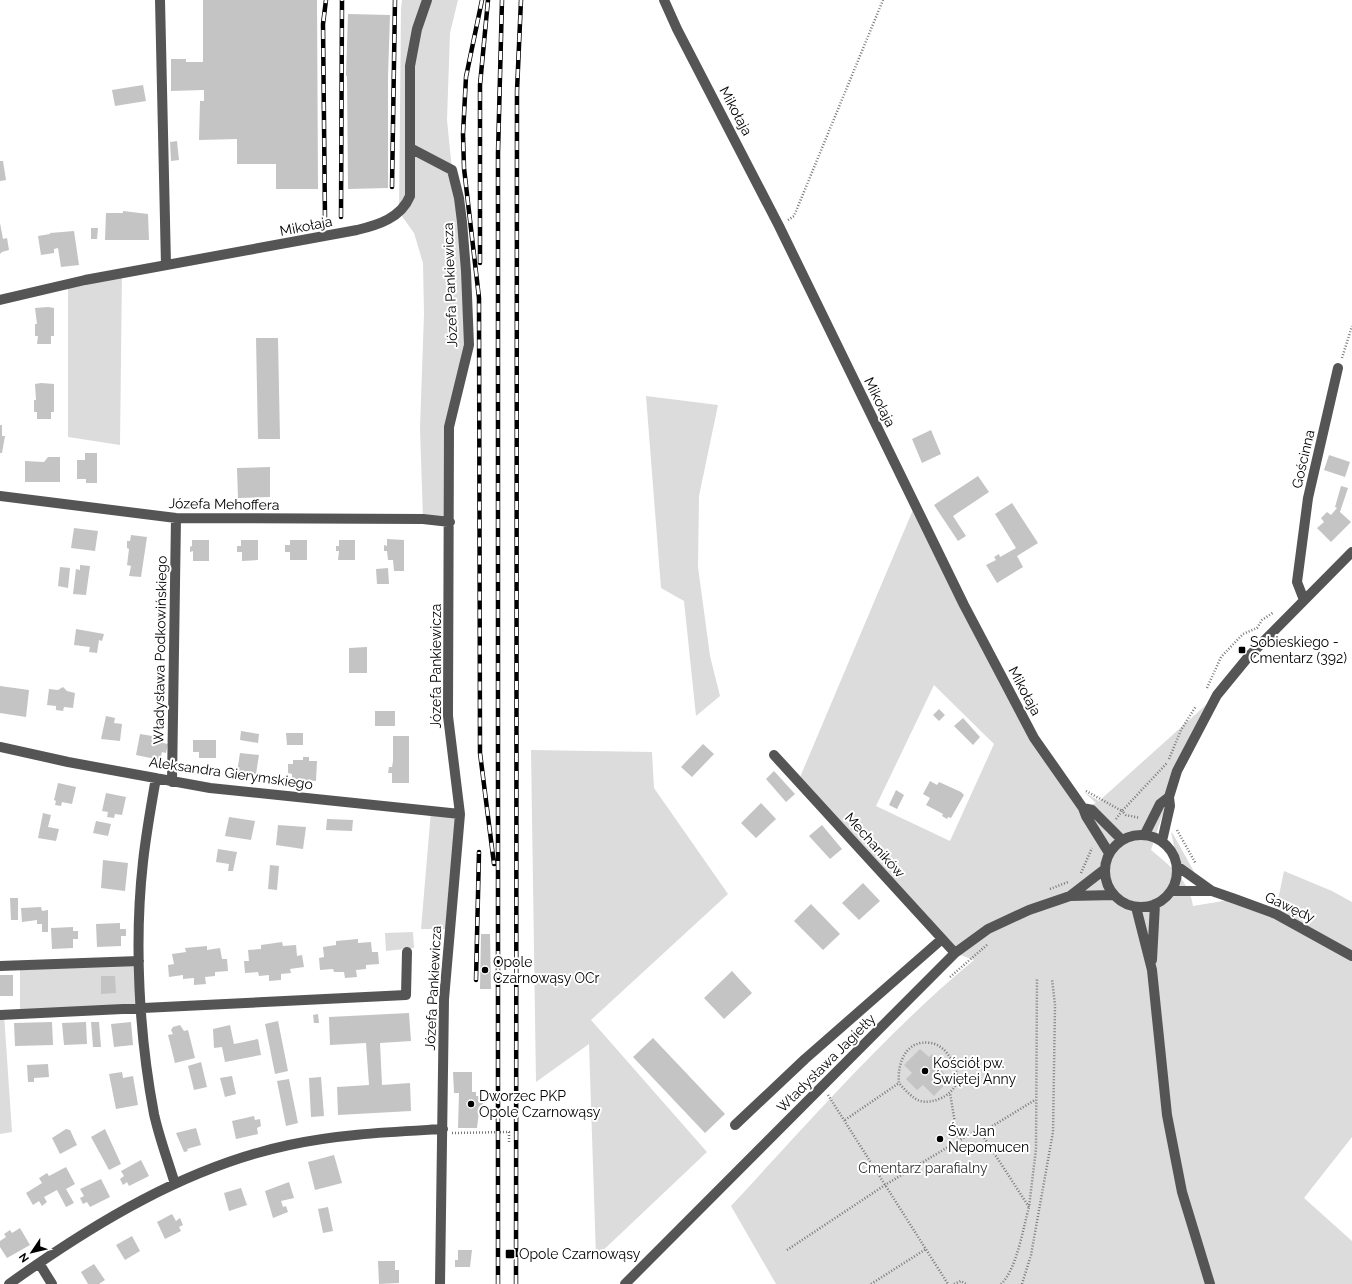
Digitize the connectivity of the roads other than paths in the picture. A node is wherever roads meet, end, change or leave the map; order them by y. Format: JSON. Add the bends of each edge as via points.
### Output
{"nodes":[{"id":1,"x":160,"y":0,"type":"edge"},
{"id":2,"x":427,"y":0,"type":"edge"},
{"id":3,"x":664,"y":0,"type":"edge"},
{"id":4,"x":410,"y":148,"type":"junction"},
{"id":5,"x":166,"y":265,"type":"junction"},
{"id":6,"x":0,"y":300,"type":"edge"},
{"id":7,"x":1338,"y":368,"type":"road end"},
{"id":8,"x":0,"y":496,"type":"edge"},
{"id":9,"x":176,"y":518,"type":"junction"},
{"id":10,"x":450,"y":522,"type":"junction"},
{"id":11,"x":1350,"y":558,"type":"edge"},
{"id":12,"x":1304,"y":600,"type":"junction"},
{"id":13,"x":0,"y":747,"type":"edge"},
{"id":14,"x":774,"y":755,"type":"dead end"},
{"id":15,"x":156,"y":778,"type":"junction"},
{"id":16,"x":172,"y":782,"type":"junction"},
{"id":17,"x":1169,"y":797,"type":"junction"},
{"id":18,"x":1083,"y":808,"type":"junction"},
{"id":19,"x":460,"y":814,"type":"junction"},
{"id":20,"x":1145,"y":834,"type":"junction"},
{"id":21,"x":1122,"y":840,"type":"junction"},
{"id":22,"x":1162,"y":841,"type":"junction"},
{"id":23,"x":1109,"y":853,"type":"junction"},
{"id":24,"x":1177,"y":866,"type":"junction"},
{"id":25,"x":1105,"y":869,"type":"junction"},
{"id":26,"x":1171,"y":891,"type":"junction"},
{"id":27,"x":1212,"y":891,"type":"junction"},
{"id":28,"x":1114,"y":895,"type":"junction"},
{"id":29,"x":1070,"y":896,"type":"junction"},
{"id":30,"x":1155,"y":904,"type":"junction"},
{"id":31,"x":1136,"y":906,"type":"junction"},
{"id":32,"x":942,"y":939,"type":"junction"},
{"id":33,"x":407,"y":952,"type":"dead end"},
{"id":34,"x":955,"y":953,"type":"junction"},
{"id":35,"x":1352,"y":956,"type":"edge"},
{"id":36,"x":139,"y":961,"type":"junction"},
{"id":37,"x":0,"y":966,"type":"edge"},
{"id":38,"x":1152,"y":970,"type":"junction"},
{"id":39,"x":142,"y":1009,"type":"junction"},
{"id":40,"x":0,"y":1015,"type":"edge"},
{"id":41,"x":735,"y":1125,"type":"dead end"},
{"id":42,"x":442,"y":1129,"type":"junction"},
{"id":43,"x":175,"y":1184,"type":"junction"},
{"id":44,"x":38,"y":1263,"type":"junction"},
{"id":45,"x":9,"y":1284,"type":"edge"},
{"id":46,"x":52,"y":1284,"type":"edge"},
{"id":47,"x":440,"y":1284,"type":"edge"},
{"id":48,"x":625,"y":1284,"type":"edge"},
{"id":49,"x":1210,"y":1284,"type":"edge"}],
"edges":[{"from":1,"to":5,"type":"street"},
{"from":2,"to":4,"type":"street","name":"Mikołaja","via":[[417,29],[411,60]]},
{"from":3,"to":18,"type":"street","name":"Mikołaja","via":[[779,226],[964,605],[1034,738]]},
{"from":4,"to":5,"type":"street","name":"Mikołaja","via":[[410,196],[399,212],[381,223],[312,239]]},
{"from":4,"to":10,"type":"street","name":"Józefa Pankiewicza","via":[[452,170],[459,198],[466,271],[469,345],[449,427]]},
{"from":5,"to":6,"type":"street","name":"Mikołaja","via":[[85,280]]},
{"from":7,"to":12,"type":"street","name":"Gościnna","via":[[1308,498],[1297,582]]},
{"from":8,"to":9,"type":"street","name":"Józefa Mehoffera"},
{"from":9,"to":10,"type":"street","name":"Józefa Mehoffera","via":[[407,519]]},
{"from":9,"to":16,"type":"street","name":"Władysława Podkowińskiego"},
{"from":10,"to":19,"type":"street","name":"Józefa Pankiewicza","via":[[448,716]]},
{"from":11,"to":12,"type":"street"},
{"from":12,"to":17,"type":"street","via":[[1249,656],[1217,695],[1177,771]]},
{"from":13,"to":15,"type":"street","name":"Aleksandra Gierymskiego"},
{"from":14,"to":32,"type":"street","name":"Mechaników"},
{"from":15,"to":16,"type":"street","name":"Aleksandra Gierymskiego"},
{"from":15,"to":36,"type":"street","via":[[143,862]]},
{"from":16,"to":19,"type":"street","name":"Aleksandra Gierymskiego"},
{"from":17,"to":20,"type":"street","via":[[1160,804]]},
{"from":17,"to":22,"type":"street","via":[[1170,806]]},
{"from":18,"to":21,"type":"street","name":"Mikołaja","via":[[1092,810]]},
{"from":18,"to":23,"type":"street","name":"Mikołaja"},
{"from":19,"to":42,"type":"street","name":"Józefa Pankiewicza","via":[[444,999]]},
{"from":20,"to":21,"type":"street","via":[[1133,835]]},
{"from":20,"to":22,"type":"street"},
{"from":21,"to":23,"type":"street"},
{"from":22,"to":24,"type":"street","via":[[1170,848]]},
{"from":23,"to":25,"type":"street"},
{"from":24,"to":26,"type":"street","via":[[1175,884]]},
{"from":24,"to":27,"type":"street","name":"Gawędy"},
{"from":25,"to":28,"type":"street","via":[[1107,883]]},
{"from":25,"to":29,"type":"street","name":"Władysława Jagiełły"},
{"from":26,"to":27,"type":"street","name":"Gawędy"},
{"from":26,"to":30,"type":"street"},
{"from":27,"to":35,"type":"street","name":"Gawędy","via":[[1276,914]]},
{"from":28,"to":29,"type":"street","name":"Władysława Jagiełły"},
{"from":28,"to":31,"type":"street"},
{"from":29,"to":34,"type":"street","name":"Władysława Jagiełły","via":[[1012,917],[988,929]]},
{"from":30,"to":31,"type":"street","via":[[1146,907]]},
{"from":30,"to":38,"type":"street"},
{"from":31,"to":38,"type":"street"},
{"from":32,"to":34,"type":"street","name":"Mechaników"},
{"from":32,"to":41,"type":"street","via":[[805,1059]]},
{"from":33,"to":39,"type":"street","via":[[406,995]]},
{"from":34,"to":48,"type":"street","name":"Władysława Jagiełły"},
{"from":36,"to":37,"type":"street"},
{"from":36,"to":39,"type":"street"},
{"from":38,"to":49,"type":"street","via":[[1169,1122],[1182,1192]]},
{"from":39,"to":40,"type":"street"},
{"from":39,"to":43,"type":"street","via":[[154,1115]]},
{"from":42,"to":43,"type":"street","via":[[349,1135],[288,1145],[247,1156]]},
{"from":42,"to":47,"type":"street","name":"Józefa Pankiewicza"},
{"from":43,"to":44,"type":"street","via":[[152,1194]]},
{"from":44,"to":45,"type":"street"},
{"from":44,"to":46,"type":"street"}]}
